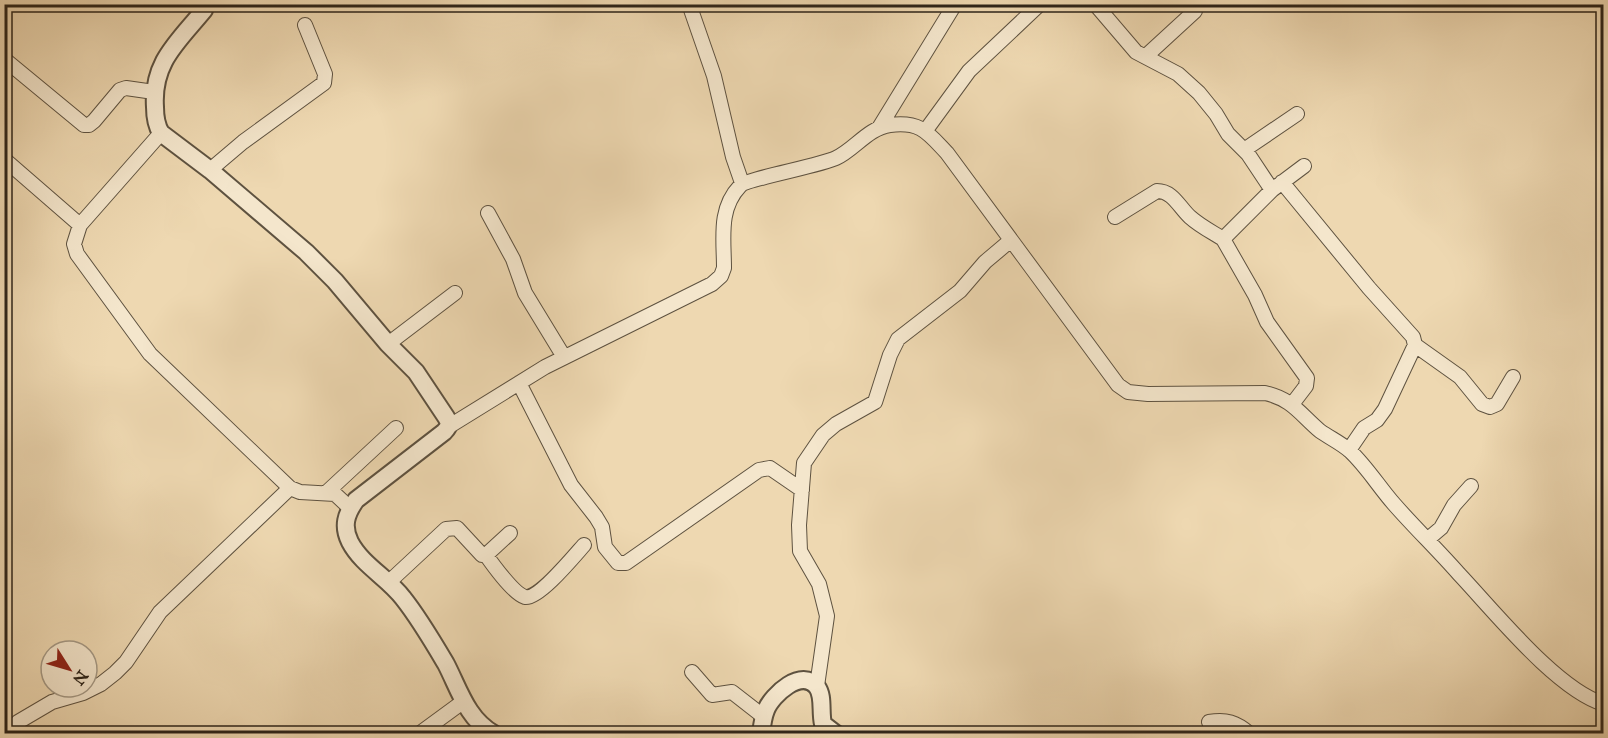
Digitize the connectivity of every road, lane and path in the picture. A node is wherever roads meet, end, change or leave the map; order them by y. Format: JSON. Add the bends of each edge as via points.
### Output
{"nodes":[{"id":1,"x":205,"y":4,"type":"edge"},
{"id":2,"x":689,"y":4,"type":"edge"},
{"id":3,"x":955,"y":4,"type":"edge"},
{"id":4,"x":1040,"y":4,"type":"edge"},
{"id":5,"x":1095,"y":4,"type":"edge"},
{"id":6,"x":1195,"y":11,"type":"dead end"},
{"id":7,"x":305,"y":25,"type":"dead end"},
{"id":8,"x":1146,"y":56,"type":"junction"},
{"id":9,"x":4,"y":59,"type":"edge"},
{"id":10,"x":154,"y":92,"type":"junction"},
{"id":11,"x":1297,"y":114,"type":"dead end"},
{"id":12,"x":879,"y":128,"type":"junction"},
{"id":13,"x":926,"y":130,"type":"junction"},
{"id":14,"x":161,"y":133,"type":"junction"},
{"id":15,"x":1244,"y":150,"type":"junction"},
{"id":16,"x":4,"y":159,"type":"edge"},
{"id":17,"x":1304,"y":166,"type":"dead end"},
{"id":18,"x":210,"y":170,"type":"junction"},
{"id":19,"x":742,"y":183,"type":"junction"},
{"id":20,"x":1277,"y":186,"type":"junction"},
{"id":21,"x":488,"y":213,"type":"dead end"},
{"id":22,"x":1115,"y":218,"type":"dead end"},
{"id":23,"x":81,"y":225,"type":"junction"},
{"id":24,"x":1223,"y":239,"type":"junction"},
{"id":25,"x":1011,"y":240,"type":"junction"},
{"id":26,"x":455,"y":293,"type":"dead end"},
{"id":27,"x":388,"y":344,"type":"junction"},
{"id":28,"x":1415,"y":345,"type":"junction"},
{"id":29,"x":564,"y":357,"type":"junction"},
{"id":30,"x":1513,"y":377,"type":"dead end"},
{"id":31,"x":519,"y":382,"type":"junction"},
{"id":32,"x":1293,"y":403,"type":"junction"},
{"id":33,"x":448,"y":427,"type":"junction"},
{"id":34,"x":396,"y":428,"type":"dead end"},
{"id":35,"x":1349,"y":450,"type":"junction"},
{"id":36,"x":1471,"y":486,"type":"dead end"},
{"id":37,"x":290,"y":488,"type":"junction"},
{"id":38,"x":802,"y":490,"type":"junction"},
{"id":39,"x":327,"y":492,"type":"junction"},
{"id":40,"x":350,"y":508,"type":"junction"},
{"id":41,"x":510,"y":533,"type":"dead end"},
{"id":42,"x":1428,"y":539,"type":"junction"},
{"id":43,"x":584,"y":545,"type":"dead end"},
{"id":44,"x":486,"y":555,"type":"junction"},
{"id":45,"x":389,"y":582,"type":"junction"},
{"id":46,"x":692,"y":672,"type":"dead end"},
{"id":47,"x":817,"y":686,"type":"junction"},
{"id":48,"x":464,"y":701,"type":"junction"},
{"id":49,"x":1604,"y":704,"type":"edge"},
{"id":50,"x":1209,"y":722,"type":"dead end"},
{"id":51,"x":762,"y":725,"type":"edge"},
{"id":52,"x":9,"y":734,"type":"edge"},
{"id":53,"x":419,"y":734,"type":"edge"},
{"id":54,"x":494,"y":734,"type":"edge"},
{"id":55,"x":836,"y":734,"type":"edge"},
{"id":56,"x":1250,"y":734,"type":"edge"}],
"edges":[{"from":1,"to":10,"type":"street","via":[[167,54]]},
{"from":2,"to":19,"type":"street","via":[[714,76]]},
{"from":3,"to":12,"type":"street"},
{"from":4,"to":13,"type":"street","via":[[969,71]]},
{"from":5,"to":8,"type":"street","via":[[1130,47]]},
{"from":6,"to":8,"type":"street"},
{"from":7,"to":18,"type":"street","via":[[325,74],[324,83]]},
{"from":8,"to":15,"type":"street","via":[[1190,84]]},
{"from":9,"to":10,"type":"street","via":[[84,125],[94,121],[120,90]]},
{"from":10,"to":14,"type":"street","via":[[155,118]]},
{"from":11,"to":15,"type":"street"},
{"from":12,"to":13,"type":"street","via":[[906,125]]},
{"from":12,"to":19,"type":"street","via":[[837,158]]},
{"from":13,"to":25,"type":"street"},
{"from":14,"to":18,"type":"street"},
{"from":14,"to":23,"type":"street"},
{"from":15,"to":20,"type":"street"},
{"from":16,"to":23,"type":"street"},
{"from":17,"to":20,"type":"street"},
{"from":18,"to":27,"type":"street","via":[[306,252]]},
{"from":19,"to":29,"type":"street","via":[[725,211],[721,276]]},
{"from":20,"to":24,"type":"street"},
{"from":20,"to":28,"type":"street","via":[[1413,337]]},
{"from":21,"to":29,"type":"street","via":[[513,259],[525,293]]},
{"from":22,"to":24,"type":"street","via":[[1157,190],[1164,191]]},
{"from":23,"to":37,"type":"street","via":[[74,244],[77,254],[150,354]]},
{"from":24,"to":32,"type":"street","via":[[1267,322],[1307,378]]},
{"from":25,"to":32,"type":"street","via":[[1108,374],[1128,392],[1265,393]]},
{"from":25,"to":38,"type":"street","via":[[955,295],[898,339],[875,402],[823,435],[804,463]]},
{"from":26,"to":27,"type":"street"},
{"from":27,"to":33,"type":"street","via":[[427,387],[449,421]]},
{"from":28,"to":30,"type":"street","via":[[1460,377],[1482,404],[1490,407],[1497,404]]},
{"from":28,"to":35,"type":"street","via":[[1385,410],[1364,428]]},
{"from":29,"to":31,"type":"street"},
{"from":31,"to":33,"type":"street"},
{"from":31,"to":38,"type":"street","via":[[571,485],[596,517],[605,547],[618,563],[626,563],[759,470],[770,468]]},
{"from":32,"to":35,"type":"street","via":[[1308,420]]},
{"from":33,"to":40,"type":"street"},
{"from":34,"to":39,"type":"street"},
{"from":35,"to":42,"type":"street"},
{"from":36,"to":42,"type":"street","via":[[1441,528]]},
{"from":37,"to":39,"type":"street"},
{"from":37,"to":52,"type":"street","via":[[160,612],[115,673],[83,693],[52,702],[18,723]]},
{"from":38,"to":47,"type":"street","via":[[800,551],[819,584],[827,616]]},
{"from":39,"to":40,"type":"street"},
{"from":40,"to":45,"type":"street","via":[[345,521],[350,541]]},
{"from":41,"to":44,"type":"street"},
{"from":42,"to":49,"type":"street","via":[[1530,651],[1575,689]]},
{"from":43,"to":44,"type":"street","via":[[544,588],[529,597],[516,591]]},
{"from":44,"to":45,"type":"street","via":[[452,527]]},
{"from":45,"to":48,"type":"street","via":[[406,601]]},
{"from":46,"to":51,"type":"street","via":[[712,695],[732,692]]},
{"from":47,"to":51,"type":"street","via":[[808,680],[793,682],[768,705]]},
{"from":47,"to":55,"type":"street","via":[[823,724]]},
{"from":48,"to":53,"type":"street"},
{"from":48,"to":54,"type":"street"},
{"from":50,"to":56,"type":"street","via":[[1234,722]]}]}
